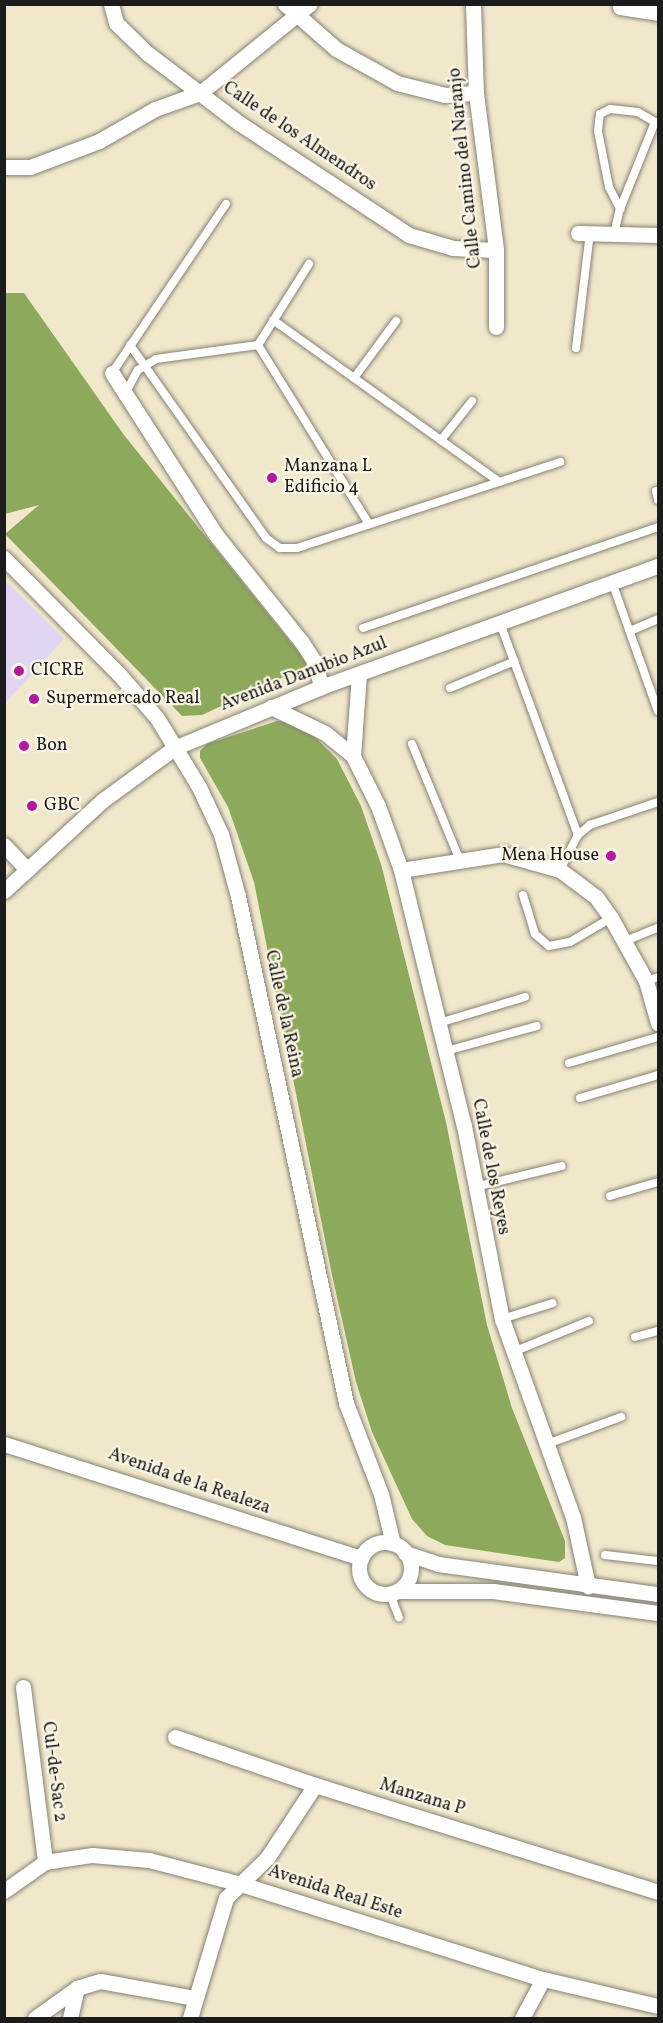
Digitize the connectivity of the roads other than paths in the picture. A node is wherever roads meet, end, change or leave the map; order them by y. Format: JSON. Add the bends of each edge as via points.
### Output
{"nodes":[{"id":1,"x":111,"y":4,"type":"edge"},
{"id":2,"x":310,"y":4,"type":"edge"},
{"id":3,"x":473,"y":4,"type":"edge"},
{"id":4,"x":620,"y":7,"type":"dead end"},
{"id":5,"x":290,"y":9,"type":"edge"},
{"id":6,"x":658,"y":13,"type":"edge"},
{"id":7,"x":200,"y":93,"type":"junction"},
{"id":8,"x":476,"y":93,"type":"junction"},
{"id":9,"x":4,"y":167,"type":"edge"},
{"id":10,"x":226,"y":204,"type":"dead end"},
{"id":11,"x":620,"y":209,"type":"junction"},
{"id":12,"x":584,"y":233,"type":"joint"},
{"id":13,"x":614,"y":234,"type":"junction"},
{"id":14,"x":658,"y":235,"type":"edge"},
{"id":15,"x":496,"y":250,"type":"junction"},
{"id":16,"x":309,"y":264,"type":"dead end"},
{"id":17,"x":273,"y":320,"type":"junction"},
{"id":18,"x":396,"y":321,"type":"dead end"},
{"id":19,"x":496,"y":327,"type":"dead end"},
{"id":20,"x":130,"y":345,"type":"junction"},
{"id":21,"x":258,"y":345,"type":"junction"},
{"id":22,"x":576,"y":348,"type":"dead end"},
{"id":23,"x":145,"y":363,"type":"junction"},
{"id":24,"x":112,"y":373,"type":"joint"},
{"id":25,"x":354,"y":378,"type":"junction"},
{"id":26,"x":124,"y":395,"type":"junction"},
{"id":27,"x":472,"y":401,"type":"dead end"},
{"id":28,"x":441,"y":440,"type":"junction"},
{"id":29,"x":560,"y":462,"type":"dead end"},
{"id":30,"x":499,"y":482,"type":"junction"},
{"id":31,"x":369,"y":524,"type":"junction"},
{"id":32,"x":658,"y":527,"type":"edge"},
{"id":33,"x":4,"y":558,"type":"edge"},
{"id":34,"x":658,"y":566,"type":"edge"},
{"id":35,"x":612,"y":582,"type":"junction"},
{"id":36,"x":658,"y":620,"type":"edge"},
{"id":37,"x":500,"y":623,"type":"junction"},
{"id":38,"x":363,"y":628,"type":"dead end"},
{"id":39,"x":630,"y":631,"type":"junction"},
{"id":40,"x":515,"y":662,"type":"junction"},
{"id":41,"x":359,"y":674,"type":"junction"},
{"id":42,"x":321,"y":687,"type":"junction"},
{"id":43,"x":450,"y":688,"type":"dead end"},
{"id":44,"x":271,"y":707,"type":"junction"},
{"id":45,"x":658,"y":711,"type":"edge"},
{"id":46,"x":412,"y":744,"type":"dead end"},
{"id":47,"x":174,"y":748,"type":"junction"},
{"id":48,"x":353,"y":756,"type":"junction"},
{"id":49,"x":658,"y":802,"type":"edge"},
{"id":50,"x":578,"y":835,"type":"junction"},
{"id":51,"x":4,"y":845,"type":"edge"},
{"id":52,"x":459,"y":858,"type":"junction"},
{"id":53,"x":27,"y":870,"type":"junction"},
{"id":54,"x":401,"y":870,"type":"junction"},
{"id":55,"x":560,"y":870,"type":"junction"},
{"id":56,"x":4,"y":891,"type":"edge"},
{"id":57,"x":523,"y":895,"type":"dead end"},
{"id":58,"x":611,"y":918,"type":"junction"},
{"id":59,"x":658,"y":928,"type":"edge"},
{"id":60,"x":625,"y":941,"type":"junction"},
{"id":61,"x":652,"y":979,"type":"edge"},
{"id":62,"x":525,"y":997,"type":"dead end"},
{"id":63,"x":439,"y":1023,"type":"junction"},
{"id":64,"x":658,"y":1023,"type":"edge"},
{"id":65,"x":537,"y":1026,"type":"dead end"},
{"id":66,"x":658,"y":1037,"type":"edge"},
{"id":67,"x":446,"y":1051,"type":"junction"},
{"id":68,"x":569,"y":1063,"type":"dead end"},
{"id":69,"x":658,"y":1075,"type":"edge"},
{"id":70,"x":580,"y":1098,"type":"dead end"},
{"id":71,"x":562,"y":1166,"type":"dead end"},
{"id":72,"x":658,"y":1182,"type":"edge"},
{"id":73,"x":475,"y":1188,"type":"junction"},
{"id":74,"x":610,"y":1196,"type":"dead end"},
{"id":75,"x":553,"y":1303,"type":"dead end"},
{"id":76,"x":502,"y":1320,"type":"junction"},
{"id":77,"x":589,"y":1321,"type":"dead end"},
{"id":78,"x":658,"y":1330,"type":"edge"},
{"id":79,"x":635,"y":1337,"type":"dead end"},
{"id":80,"x":513,"y":1352,"type":"junction"},
{"id":81,"x":621,"y":1417,"type":"dead end"},
{"id":82,"x":4,"y":1443,"type":"edge"},
{"id":83,"x":547,"y":1444,"type":"junction"},
{"id":84,"x":399,"y":1549,"type":"junction"},
{"id":85,"x":605,"y":1555,"type":"dead end"},
{"id":86,"x":361,"y":1558,"type":"junction"},
{"id":87,"x":658,"y":1561,"type":"edge"},
{"id":88,"x":588,"y":1586,"type":"junction"},
{"id":89,"x":394,"y":1592,"type":"junction"},
{"id":90,"x":658,"y":1594,"type":"edge"},
{"id":91,"x":658,"y":1612,"type":"edge"},
{"id":92,"x":399,"y":1617,"type":"dead end"},
{"id":93,"x":23,"y":1687,"type":"dead end"},
{"id":94,"x":175,"y":1737,"type":"dead end"},
{"id":95,"x":315,"y":1785,"type":"junction"},
{"id":96,"x":45,"y":1862,"type":"junction"},
{"id":97,"x":241,"y":1884,"type":"junction"},
{"id":98,"x":4,"y":1891,"type":"edge"},
{"id":99,"x":658,"y":1892,"type":"edge"},
{"id":100,"x":543,"y":1979,"type":"junction"},
{"id":101,"x":77,"y":1988,"type":"junction"},
{"id":102,"x":195,"y":1998,"type":"junction"},
{"id":103,"x":658,"y":2006,"type":"edge"},
{"id":104,"x":35,"y":2019,"type":"edge"},
{"id":105,"x":69,"y":2019,"type":"edge"},
{"id":106,"x":190,"y":2019,"type":"edge"},
{"id":107,"x":522,"y":2019,"type":"edge"}],
"edges":[{"from":1,"to":7,"type":"street","name":"Calle de los Almendros","via":[[116,23],[147,53]]},
{"from":2,"to":5,"type":"street"},
{"from":3,"to":8,"type":"street","name":"Calle Camino del Naranjo"},
{"from":4,"to":6,"type":"street"},
{"from":5,"to":7,"type":"street"},
{"from":5,"to":8,"type":"street","via":[[336,49],[397,83],[445,95]]},
{"from":7,"to":9,"type":"street","via":[[155,109],[99,141],[30,167]]},
{"from":7,"to":15,"type":"street","name":"Calle de los Almendros","via":[[409,236],[453,248]]},
{"from":8,"to":15,"type":"street","name":"Calle Camino del Naranjo"},
{"from":10,"to":20,"type":"lane"},
{"from":11,"to":11,"type":"lane","via":[[655,122],[638,112],[610,109],[600,114],[598,131],[609,188]]},
{"from":11,"to":13,"type":"lane"},
{"from":12,"to":13,"type":"street"},
{"from":12,"to":22,"type":"lane"},
{"from":13,"to":14,"type":"street"},
{"from":15,"to":19,"type":"street","name":"Calle Camino del Naranjo"},
{"from":16,"to":17,"type":"lane"},
{"from":17,"to":21,"type":"lane"},
{"from":17,"to":25,"type":"lane"},
{"from":18,"to":25,"type":"lane"},
{"from":20,"to":23,"type":"lane"},
{"from":20,"to":24,"type":"lane"},
{"from":21,"to":23,"type":"lane"},
{"from":21,"to":31,"type":"lane"},
{"from":23,"to":26,"type":"lane"},
{"from":23,"to":31,"type":"lane","via":[[273,545],[297,548]]},
{"from":24,"to":26,"type":"street"},
{"from":25,"to":28,"type":"lane"},
{"from":26,"to":42,"type":"street","via":[[216,535],[301,641],[316,664]]},
{"from":27,"to":28,"type":"lane"},
{"from":28,"to":30,"type":"lane"},
{"from":29,"to":30,"type":"lane"},
{"from":30,"to":31,"type":"lane"},
{"from":32,"to":38,"type":"lane"},
{"from":33,"to":47,"type":"street","name":"Calle de la Reina","via":[[118,673],[157,718]]},
{"from":34,"to":35,"type":"street","name":"Avenida Danubio Azul"},
{"from":35,"to":37,"type":"street","name":"Avenida Danubio Azul"},
{"from":35,"to":39,"type":"lane"},
{"from":36,"to":39,"type":"lane"},
{"from":37,"to":40,"type":"lane"},
{"from":37,"to":41,"type":"street","name":"Avenida Danubio Azul"},
{"from":39,"to":45,"type":"lane"},
{"from":40,"to":43,"type":"lane"},
{"from":40,"to":50,"type":"lane"},
{"from":41,"to":42,"type":"street","name":"Avenida Danubio Azul"},
{"from":41,"to":48,"type":"street"},
{"from":42,"to":44,"type":"street","name":"Avenida Danubio Azul"},
{"from":44,"to":47,"type":"street","name":"Avenida Danubio Azul"},
{"from":44,"to":48,"type":"street","name":"Calle de los Reyes","via":[[325,733]]},
{"from":46,"to":52,"type":"lane"},
{"from":47,"to":53,"type":"street","name":"Avenida Danubio Azul","via":[[103,800]]},
{"from":47,"to":84,"type":"street","name":"Calle de la Reina","via":[[199,787],[231,868],[344,1393]]},
{"from":48,"to":54,"type":"street","name":"Calle de los Reyes","via":[[378,807]]},
{"from":49,"to":50,"type":"lane","via":[[590,825]]},
{"from":50,"to":55,"type":"lane"},
{"from":51,"to":53,"type":"street"},
{"from":52,"to":54,"type":"street"},
{"from":52,"to":55,"type":"street","via":[[503,854]]},
{"from":53,"to":56,"type":"street","name":"Avenida Danubio Azul"},
{"from":54,"to":63,"type":"street","name":"Calle de los Reyes"},
{"from":55,"to":58,"type":"street","via":[[596,897]]},
{"from":57,"to":58,"type":"lane","via":[[535,934],[549,946],[570,942]]},
{"from":58,"to":60,"type":"street"},
{"from":59,"to":60,"type":"lane"},
{"from":60,"to":61,"type":"street"},
{"from":61,"to":64,"type":"street"},
{"from":62,"to":63,"type":"lane"},
{"from":63,"to":67,"type":"street","name":"Calle de los Reyes"},
{"from":65,"to":67,"type":"lane"},
{"from":66,"to":68,"type":"lane"},
{"from":67,"to":73,"type":"street","name":"Calle de los Reyes"},
{"from":69,"to":70,"type":"lane"},
{"from":71,"to":73,"type":"lane"},
{"from":72,"to":74,"type":"lane"},
{"from":73,"to":76,"type":"street","name":"Calle de los Reyes"},
{"from":75,"to":76,"type":"lane"},
{"from":76,"to":80,"type":"street","name":"Calle de los Reyes"},
{"from":77,"to":80,"type":"lane"},
{"from":78,"to":79,"type":"lane"},
{"from":80,"to":83,"type":"street","name":"Calle de los Reyes"},
{"from":81,"to":83,"type":"lane"},
{"from":82,"to":86,"type":"street","name":"Avenida de la Realeza"},
{"from":83,"to":88,"type":"street","name":"Calle de los Reyes","via":[[576,1527]]},
{"from":84,"to":86,"type":"street","via":[[371,1546]]},
{"from":84,"to":88,"type":"street","via":[[438,1564]]},
{"from":84,"to":89,"type":"street","via":[[409,1578]]},
{"from":85,"to":87,"type":"lane"},
{"from":86,"to":89,"type":"street","via":[[364,1585],[371,1591]]},
{"from":88,"to":90,"type":"street"},
{"from":89,"to":91,"type":"street","via":[[493,1591]]},
{"from":89,"to":92,"type":"lane"},
{"from":93,"to":96,"type":"street","name":"Cul-de-Sac 2"},
{"from":94,"to":95,"type":"street","name":"Manzana P"},
{"from":95,"to":97,"type":"street","via":[[267,1858]]},
{"from":95,"to":99,"type":"street","name":"Manzana P"},
{"from":96,"to":97,"type":"street","name":"Avenida Real Este","via":[[92,1855],[122,1856]]},
{"from":96,"to":98,"type":"street","name":"Avenida Real Este"},
{"from":97,"to":100,"type":"street","name":"Avenida Real Este"},
{"from":97,"to":102,"type":"street","via":[[226,1898]]},
{"from":100,"to":103,"type":"street","name":"Avenida Real Este"},
{"from":100,"to":107,"type":"street"},
{"from":101,"to":102,"type":"street","via":[[100,1981]]},
{"from":101,"to":104,"type":"street"},
{"from":101,"to":105,"type":"street"},
{"from":102,"to":106,"type":"street"}]}
